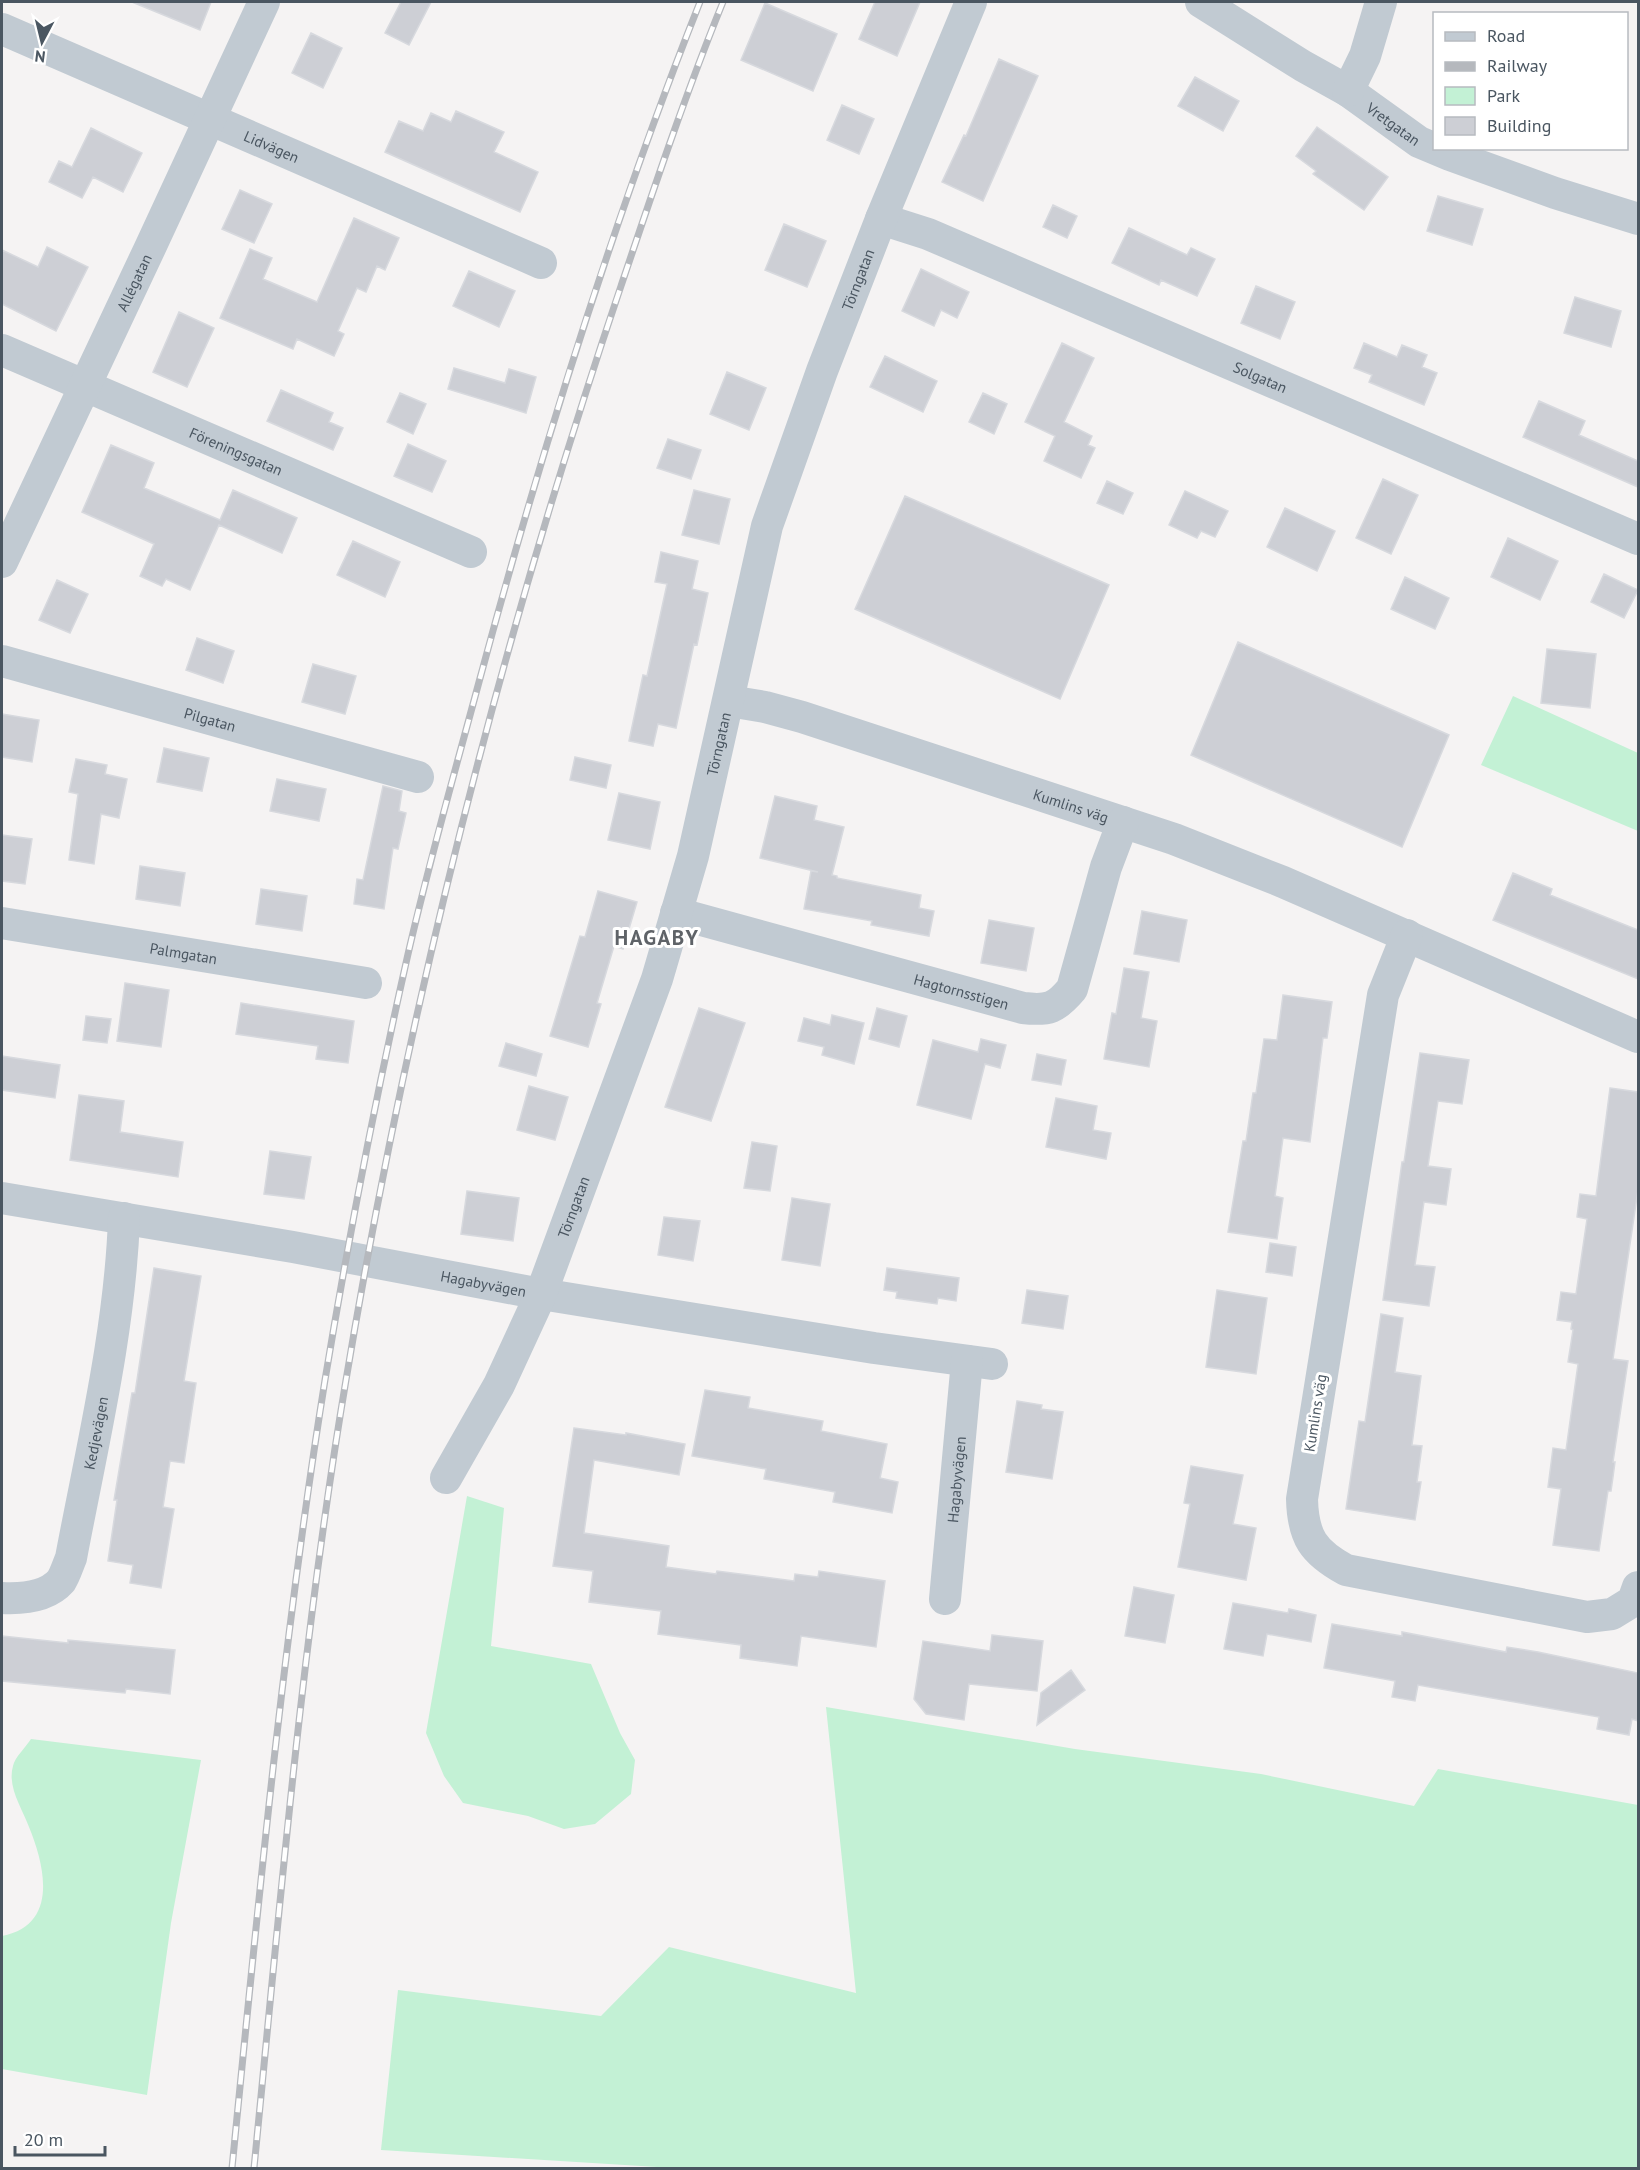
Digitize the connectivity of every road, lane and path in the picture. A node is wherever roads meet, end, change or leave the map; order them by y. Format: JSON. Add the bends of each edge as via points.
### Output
{"nodes":[{"id":1,"x":264,"y":2,"type":"edge"},
{"id":2,"x":971,"y":2,"type":"edge"},
{"id":3,"x":1202,"y":2,"type":"edge"},
{"id":4,"x":1381,"y":2,"type":"edge"},
{"id":5,"x":2,"y":29,"type":"edge"},
{"id":6,"x":1348,"y":91,"type":"junction"},
{"id":7,"x":208,"y":120,"type":"junction"},
{"id":8,"x":1433,"y":148,"type":"edge"},
{"id":9,"x":1438,"y":150,"type":"edge"},
{"id":10,"x":881,"y":219,"type":"junction"},
{"id":11,"x":1638,"y":219,"type":"edge"},
{"id":12,"x":542,"y":263,"type":"dead end"},
{"id":13,"x":2,"y":350,"type":"edge"},
{"id":14,"x":84,"y":385,"type":"junction"},
{"id":15,"x":1638,"y":539,"type":"edge"},
{"id":16,"x":471,"y":552,"type":"dead end"},
{"id":17,"x":2,"y":562,"type":"edge"},
{"id":18,"x":2,"y":661,"type":"edge"},
{"id":19,"x":729,"y":701,"type":"junction"},
{"id":20,"x":418,"y":777,"type":"dead end"},
{"id":21,"x":1123,"y":822,"type":"junction"},
{"id":22,"x":676,"y":913,"type":"junction"},
{"id":23,"x":2,"y":923,"type":"edge"},
{"id":24,"x":1407,"y":935,"type":"junction"},
{"id":25,"x":366,"y":983,"type":"dead end"},
{"id":26,"x":1638,"y":1037,"type":"edge"},
{"id":27,"x":2,"y":1198,"type":"edge"},
{"id":28,"x":124,"y":1218,"type":"junction"},
{"id":29,"x":541,"y":1293,"type":"junction"},
{"id":30,"x":446,"y":1478,"type":"dead end"},
{"id":31,"x":1638,"y":1587,"type":"edge"},
{"id":32,"x":2,"y":1598,"type":"edge"},
{"id":33,"x":945,"y":1599,"type":"dead end"}],
"edges":[{"from":1,"to":7,"type":"street","name":"Allégatan"},
{"from":2,"to":10,"type":"street","name":"Törngatan"},
{"from":3,"to":6,"type":"street","name":"Vretgatan"},
{"from":4,"to":6,"type":"street","via":[[1365,56]]},
{"from":5,"to":7,"type":"street","name":"Lidvägen"},
{"from":6,"to":8,"type":"street","name":"Vretgatan"},
{"from":7,"to":12,"type":"street","name":"Lidvägen"},
{"from":7,"to":14,"type":"street","name":"Allégatan"},
{"from":9,"to":11,"type":"street","name":"Vretgatan"},
{"from":10,"to":15,"type":"street","name":"Solgatan","via":[[939,239]]},
{"from":10,"to":19,"type":"street","name":"Törngatan","via":[[767,526]]},
{"from":13,"to":14,"type":"street","name":"Föreningsgatan"},
{"from":14,"to":16,"type":"street","name":"Föreningsgatan"},
{"from":14,"to":17,"type":"street","name":"Allégatan"},
{"from":18,"to":20,"type":"street","name":"Pilgatan"},
{"from":19,"to":21,"type":"street","name":"Kumlins väg","via":[[802,717]]},
{"from":19,"to":22,"type":"street","name":"Törngatan"},
{"from":21,"to":22,"type":"street","name":"Hagtornsstigen","via":[[1106,867],[1072,989],[1060,1003],[1043,1010],[1023,1008]]},
{"from":21,"to":24,"type":"street","name":"Kumlins väg","via":[[1283,882]]},
{"from":22,"to":29,"type":"street","name":"Törngatan","via":[[657,979]]},
{"from":23,"to":25,"type":"street","name":"Palmgatan"},
{"from":24,"to":26,"type":"street","name":"Kumlins väg"},
{"from":24,"to":31,"type":"street","name":"Kumlins väg","via":[[1383,995],[1305,1476],[1302,1519],[1324,1557],[1346,1570],[1587,1617],[1612,1614],[1634,1600]]},
{"from":27,"to":28,"type":"street","name":"Hagabyvägen"},
{"from":28,"to":29,"type":"street","name":"Hagabyvägen"},
{"from":28,"to":32,"type":"street","name":"Kedjevägen","via":[[113,1331],[71,1558],[61,1580],[44,1594]]},
{"from":29,"to":30,"type":"street","name":"Törngatan","via":[[499,1385]]},
{"from":29,"to":33,"type":"street","name":"Hagabyvägen","via":[[979,1362]]}]}
